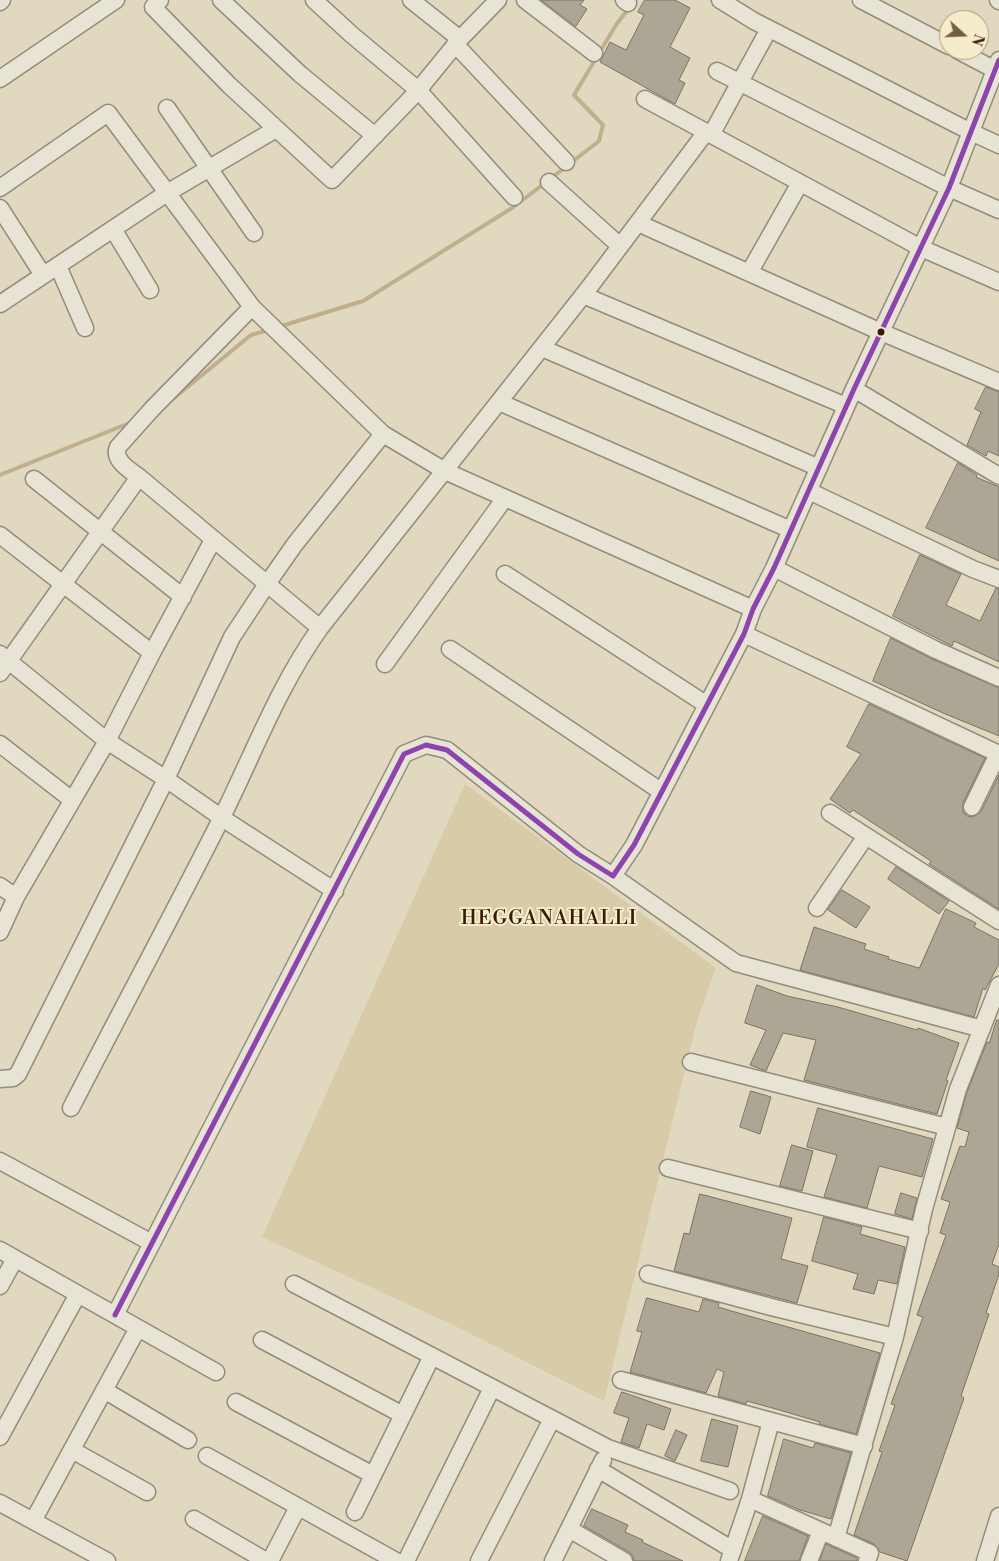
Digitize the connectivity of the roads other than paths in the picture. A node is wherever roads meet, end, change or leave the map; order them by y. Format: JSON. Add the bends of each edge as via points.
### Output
{"nodes":[{"id":1,"x":116,"y":0,"type":"edge"},
{"id":2,"x":221,"y":0,"type":"edge"},
{"id":3,"x":314,"y":0,"type":"edge"},
{"id":4,"x":411,"y":0,"type":"edge"},
{"id":5,"x":498,"y":0,"type":"edge"},
{"id":6,"x":525,"y":0,"type":"edge"},
{"id":7,"x":720,"y":0,"type":"edge"},
{"id":8,"x":861,"y":0,"type":"edge"},
{"id":9,"x":153,"y":2,"type":"edge"},
{"id":10,"x":768,"y":29,"type":"junction"},
{"id":11,"x":939,"y":41,"type":"edge"},
{"id":12,"x":457,"y":42,"type":"junction"},
{"id":13,"x":594,"y":53,"type":"dead end"},
{"id":14,"x":981,"y":60,"type":"edge"},
{"id":15,"x":998,"y":67,"type":"edge"},
{"id":16,"x":717,"y":71,"type":"dead end"},
{"id":17,"x":0,"y":79,"type":"edge"},
{"id":18,"x":739,"y":82,"type":"junction"},
{"id":19,"x":418,"y":90,"type":"junction"},
{"id":20,"x":645,"y":99,"type":"dead end"},
{"id":21,"x":167,"y":108,"type":"dead end"},
{"id":22,"x":276,"y":129,"type":"junction"},
{"id":23,"x":971,"y":132,"type":"junction"},
{"id":24,"x":708,"y":134,"type":"junction"},
{"id":25,"x":375,"y":136,"type":"junction"},
{"id":26,"x":999,"y":144,"type":"edge"},
{"id":27,"x":566,"y":162,"type":"dead end"},
{"id":28,"x":209,"y":168,"type":"junction"},
{"id":29,"x":549,"y":182,"type":"dead end"},
{"id":30,"x":800,"y":183,"type":"junction"},
{"id":31,"x":0,"y":188,"type":"edge"},
{"id":32,"x":949,"y":188,"type":"junction"},
{"id":33,"x":167,"y":193,"type":"junction"},
{"id":34,"x":514,"y":197,"type":"dead end"},
{"id":35,"x":0,"y":208,"type":"edge"},
{"id":36,"x":999,"y":210,"type":"edge"},
{"id":37,"x":638,"y":223,"type":"junction"},
{"id":38,"x":113,"y":229,"type":"junction"},
{"id":39,"x":254,"y":233,"type":"dead end"},
{"id":40,"x":620,"y":246,"type":"junction"},
{"id":41,"x":921,"y":248,"type":"junction"},
{"id":42,"x":58,"y":266,"type":"junction"},
{"id":43,"x":749,"y":273,"type":"junction"},
{"id":44,"x":43,"y":275,"type":"junction"},
{"id":45,"x":999,"y":282,"type":"edge"},
{"id":46,"x":150,"y":290,"type":"dead end"},
{"id":47,"x":584,"y":295,"type":"junction"},
{"id":48,"x":0,"y":304,"type":"edge"},
{"id":49,"x":252,"y":307,"type":"junction"},
{"id":50,"x":85,"y":328,"type":"dead end"},
{"id":51,"x":881,"y":332,"type":"junction"},
{"id":52,"x":542,"y":348,"type":"junction"},
{"id":53,"x":999,"y":382,"type":"edge"},
{"id":54,"x":854,"y":389,"type":"junction"},
{"id":55,"x":499,"y":402,"type":"junction"},
{"id":56,"x":846,"y":406,"type":"junction"},
{"id":57,"x":383,"y":434,"type":"junction"},
{"id":58,"x":819,"y":468,"type":"junction"},
{"id":59,"x":445,"y":471,"type":"junction"},
{"id":60,"x":999,"y":476,"type":"edge"},
{"id":61,"x":139,"y":477,"type":"junction"},
{"id":62,"x":34,"y":479,"type":"dead end"},
{"id":63,"x":809,"y":491,"type":"junction"},
{"id":64,"x":505,"y":498,"type":"junction"},
{"id":65,"x":791,"y":530,"type":"junction"},
{"id":66,"x":100,"y":532,"type":"junction"},
{"id":67,"x":0,"y":535,"type":"edge"},
{"id":68,"x":213,"y":540,"type":"junction"},
{"id":69,"x":774,"y":568,"type":"junction"},
{"id":70,"x":505,"y":574,"type":"dead end"},
{"id":71,"x":999,"y":580,"type":"edge"},
{"id":72,"x":63,"y":584,"type":"junction"},
{"id":73,"x":267,"y":584,"type":"junction"},
{"id":74,"x":183,"y":597,"type":"junction"},
{"id":75,"x":752,"y":609,"type":"junction"},
{"id":76,"x":320,"y":628,"type":"junction"},
{"id":77,"x":744,"y":634,"type":"junction"},
{"id":78,"x":450,"y":649,"type":"dead end"},
{"id":79,"x":152,"y":653,"type":"junction"},
{"id":80,"x":3,"y":663,"type":"edge"},
{"id":81,"x":385,"y":664,"type":"dead end"},
{"id":82,"x":999,"y":678,"type":"edge"},
{"id":83,"x":707,"y":705,"type":"junction"},
{"id":84,"x":107,"y":741,"type":"junction"},
{"id":85,"x":0,"y":744,"type":"edge"},
{"id":86,"x":999,"y":754,"type":"edge"},
{"id":87,"x":166,"y":779,"type":"junction"},
{"id":88,"x":662,"y":792,"type":"junction"},
{"id":89,"x":72,"y":800,"type":"junction"},
{"id":90,"x":972,"y":807,"type":"dead end"},
{"id":91,"x":830,"y":813,"type":"dead end"},
{"id":92,"x":222,"y":818,"type":"junction"},
{"id":93,"x":866,"y":836,"type":"junction"},
{"id":94,"x":614,"y":876,"type":"junction"},
{"id":95,"x":0,"y":886,"type":"edge"},
{"id":96,"x":335,"y":891,"type":"junction"},
{"id":97,"x":16,"y":897,"type":"junction"},
{"id":98,"x":817,"y":908,"type":"dead end"},
{"id":99,"x":999,"y":921,"type":"edge"},
{"id":100,"x":0,"y":932,"type":"edge"},
{"id":101,"x":999,"y":985,"type":"edge"},
{"id":102,"x":982,"y":1030,"type":"junction"},
{"id":103,"x":690,"y":1062,"type":"dead end"},
{"id":104,"x":0,"y":1080,"type":"edge"},
{"id":105,"x":71,"y":1108,"type":"dead end"},
{"id":106,"x":947,"y":1127,"type":"junction"},
{"id":107,"x":0,"y":1161,"type":"edge"},
{"id":108,"x":668,"y":1168,"type":"dead end"},
{"id":109,"x":920,"y":1231,"type":"junction"},
{"id":110,"x":152,"y":1243,"type":"junction"},
{"id":111,"x":0,"y":1250,"type":"edge"},
{"id":112,"x":15,"y":1259,"type":"junction"},
{"id":113,"x":648,"y":1274,"type":"dead end"},
{"id":114,"x":294,"y":1284,"type":"dead end"},
{"id":115,"x":0,"y":1286,"type":"edge"},
{"id":116,"x":78,"y":1294,"type":"junction"},
{"id":117,"x":115,"y":1315,"type":"junction"},
{"id":118,"x":138,"y":1328,"type":"junction"},
{"id":119,"x":895,"y":1337,"type":"junction"},
{"id":120,"x":262,"y":1340,"type":"dead end"},
{"id":121,"x":432,"y":1356,"type":"junction"},
{"id":122,"x":216,"y":1372,"type":"dead end"},
{"id":123,"x":621,"y":1380,"type":"dead end"},
{"id":124,"x":492,"y":1388,"type":"junction"},
{"id":125,"x":104,"y":1390,"type":"junction"},
{"id":126,"x":236,"y":1402,"type":"dead end"},
{"id":127,"x":403,"y":1415,"type":"junction"},
{"id":128,"x":552,"y":1419,"type":"junction"},
{"id":129,"x":771,"y":1421,"type":"junction"},
{"id":130,"x":0,"y":1437,"type":"edge"},
{"id":131,"x":188,"y":1440,"type":"dead end"},
{"id":132,"x":864,"y":1446,"type":"junction"},
{"id":133,"x":608,"y":1448,"type":"junction"},
{"id":134,"x":72,"y":1450,"type":"junction"},
{"id":135,"x":207,"y":1456,"type":"dead end"},
{"id":136,"x":598,"y":1469,"type":"junction"},
{"id":137,"x":373,"y":1475,"type":"junction"},
{"id":138,"x":730,"y":1491,"type":"dead end"},
{"id":139,"x":146,"y":1492,"type":"dead end"},
{"id":140,"x":750,"y":1499,"type":"junction"},
{"id":141,"x":0,"y":1503,"type":"edge"},
{"id":142,"x":298,"y":1507,"type":"junction"},
{"id":143,"x":355,"y":1512,"type":"dead end"},
{"id":144,"x":999,"y":1516,"type":"edge"},
{"id":145,"x":194,"y":1519,"type":"dead end"},
{"id":146,"x":33,"y":1521,"type":"junction"},
{"id":147,"x":569,"y":1529,"type":"junction"},
{"id":148,"x":821,"y":1531,"type":"junction"},
{"id":149,"x":836,"y":1538,"type":"junction"},
{"id":150,"x":731,"y":1556,"type":"edge"},
{"id":151,"x":107,"y":1561,"type":"edge"},
{"id":152,"x":266,"y":1561,"type":"edge"},
{"id":153,"x":270,"y":1561,"type":"edge"},
{"id":154,"x":396,"y":1561,"type":"edge"},
{"id":155,"x":406,"y":1561,"type":"edge"},
{"id":156,"x":479,"y":1561,"type":"edge"},
{"id":157,"x":553,"y":1561,"type":"edge"},
{"id":158,"x":624,"y":1561,"type":"edge"},
{"id":159,"x":808,"y":1561,"type":"edge"},
{"id":160,"x":866,"y":1561,"type":"edge"},
{"id":161,"x":986,"y":1561,"type":"edge"}],
"edges":[{"from":1,"to":17,"type":"street"},
{"from":2,"to":25,"type":"street","via":[[300,74]]},
{"from":3,"to":19,"type":"street"},
{"from":4,"to":12,"type":"street"},
{"from":5,"to":12,"type":"street"},
{"from":6,"to":13,"type":"street"},
{"from":7,"to":10,"type":"street"},
{"from":8,"to":11,"type":"street"},
{"from":9,"to":22,"type":"street","via":[[229,85]]},
{"from":10,"to":18,"type":"street"},
{"from":10,"to":23,"type":"street"},
{"from":12,"to":19,"type":"street"},
{"from":12,"to":27,"type":"street"},
{"from":14,"to":15,"type":"street"},
{"from":15,"to":23,"type":"street"},
{"from":16,"to":18,"type":"street"},
{"from":18,"to":24,"type":"street"},
{"from":18,"to":32,"type":"street"},
{"from":19,"to":25,"type":"street"},
{"from":19,"to":34,"type":"street"},
{"from":20,"to":24,"type":"street"},
{"from":21,"to":28,"type":"street"},
{"from":22,"to":25,"type":"street","via":[[332,180]]},
{"from":22,"to":28,"type":"street"},
{"from":23,"to":26,"type":"street"},
{"from":23,"to":32,"type":"street"},
{"from":24,"to":30,"type":"street"},
{"from":24,"to":37,"type":"street"},
{"from":28,"to":33,"type":"street"},
{"from":28,"to":39,"type":"street"},
{"from":29,"to":40,"type":"street"},
{"from":30,"to":41,"type":"street"},
{"from":30,"to":43,"type":"street"},
{"from":31,"to":33,"type":"street","via":[[108,113]]},
{"from":32,"to":36,"type":"street"},
{"from":32,"to":41,"type":"street"},
{"from":33,"to":38,"type":"street"},
{"from":33,"to":49,"type":"street"},
{"from":35,"to":44,"type":"street"},
{"from":37,"to":40,"type":"street"},
{"from":37,"to":43,"type":"street"},
{"from":38,"to":42,"type":"street"},
{"from":38,"to":46,"type":"street"},
{"from":40,"to":47,"type":"street"},
{"from":41,"to":45,"type":"street"},
{"from":41,"to":51,"type":"street"},
{"from":42,"to":44,"type":"street"},
{"from":42,"to":50,"type":"street"},
{"from":43,"to":51,"type":"street"},
{"from":44,"to":48,"type":"street"},
{"from":47,"to":52,"type":"street"},
{"from":47,"to":56,"type":"street"},
{"from":49,"to":57,"type":"street"},
{"from":49,"to":61,"type":"street","via":[[118,447],[119,459]]},
{"from":51,"to":53,"type":"street"},
{"from":51,"to":54,"type":"street"},
{"from":52,"to":55,"type":"street"},
{"from":52,"to":58,"type":"street"},
{"from":54,"to":56,"type":"street"},
{"from":54,"to":60,"type":"street"},
{"from":55,"to":59,"type":"street"},
{"from":55,"to":65,"type":"street"},
{"from":56,"to":58,"type":"street"},
{"from":57,"to":59,"type":"street"},
{"from":57,"to":73,"type":"street"},
{"from":58,"to":63,"type":"street"},
{"from":59,"to":64,"type":"street"},
{"from":59,"to":76,"type":"street"},
{"from":61,"to":66,"type":"street"},
{"from":61,"to":68,"type":"street"},
{"from":62,"to":66,"type":"street"},
{"from":63,"to":65,"type":"street"},
{"from":63,"to":71,"type":"street"},
{"from":64,"to":75,"type":"street"},
{"from":64,"to":81,"type":"street"},
{"from":65,"to":69,"type":"street"},
{"from":66,"to":72,"type":"street"},
{"from":66,"to":74,"type":"street"},
{"from":67,"to":72,"type":"street"},
{"from":68,"to":73,"type":"street"},
{"from":68,"to":74,"type":"street"},
{"from":69,"to":75,"type":"street"},
{"from":69,"to":82,"type":"street","via":[[936,650]]},
{"from":70,"to":83,"type":"street"},
{"from":72,"to":79,"type":"street"},
{"from":72,"to":80,"type":"street"},
{"from":73,"to":76,"type":"street"},
{"from":73,"to":87,"type":"street","via":[[226,650]]},
{"from":74,"to":79,"type":"street"},
{"from":75,"to":77,"type":"street"},
{"from":76,"to":92,"type":"street","via":[[302,653],[278,698]]},
{"from":77,"to":83,"type":"street"},
{"from":77,"to":86,"type":"street"},
{"from":78,"to":88,"type":"street"},
{"from":79,"to":84,"type":"street"},
{"from":80,"to":84,"type":"street"},
{"from":83,"to":88,"type":"street"},
{"from":84,"to":87,"type":"street"},
{"from":84,"to":89,"type":"street"},
{"from":85,"to":89,"type":"street"},
{"from":86,"to":90,"type":"street"},
{"from":87,"to":92,"type":"street"},
{"from":87,"to":104,"type":"street","via":[[18,1074]]},
{"from":88,"to":94,"type":"street"},
{"from":89,"to":97,"type":"street"},
{"from":91,"to":93,"type":"street"},
{"from":92,"to":96,"type":"street"},
{"from":92,"to":105,"type":"street"},
{"from":93,"to":98,"type":"street"},
{"from":93,"to":99,"type":"street"},
{"from":94,"to":96,"type":"street","via":[[578,854],[447,750],[426,745],[404,754]]},
{"from":94,"to":102,"type":"street","via":[[736,963]]},
{"from":95,"to":97,"type":"street"},
{"from":96,"to":110,"type":"street"},
{"from":97,"to":100,"type":"street"},
{"from":101,"to":102,"type":"street"},
{"from":102,"to":106,"type":"street","via":[[958,1089]]},
{"from":103,"to":106,"type":"street"},
{"from":106,"to":109,"type":"street"},
{"from":107,"to":110,"type":"street"},
{"from":108,"to":109,"type":"street"},
{"from":109,"to":119,"type":"street"},
{"from":110,"to":117,"type":"street"},
{"from":111,"to":112,"type":"street"},
{"from":112,"to":115,"type":"street"},
{"from":112,"to":116,"type":"street"},
{"from":113,"to":119,"type":"street"},
{"from":114,"to":121,"type":"street"},
{"from":116,"to":117,"type":"street"},
{"from":116,"to":130,"type":"street"},
{"from":117,"to":118,"type":"street"},
{"from":118,"to":122,"type":"street"},
{"from":118,"to":125,"type":"street"},
{"from":119,"to":132,"type":"street"},
{"from":120,"to":127,"type":"street"},
{"from":121,"to":124,"type":"street"},
{"from":121,"to":127,"type":"street"},
{"from":123,"to":129,"type":"street"},
{"from":124,"to":128,"type":"street"},
{"from":124,"to":155,"type":"street"},
{"from":125,"to":131,"type":"street"},
{"from":125,"to":134,"type":"street"},
{"from":126,"to":137,"type":"street"},
{"from":127,"to":137,"type":"street"},
{"from":128,"to":133,"type":"street"},
{"from":128,"to":156,"type":"street"},
{"from":129,"to":132,"type":"street"},
{"from":129,"to":140,"type":"street"},
{"from":132,"to":149,"type":"street"},
{"from":133,"to":136,"type":"street"},
{"from":133,"to":138,"type":"street"},
{"from":134,"to":139,"type":"street"},
{"from":134,"to":146,"type":"street"},
{"from":135,"to":142,"type":"street"},
{"from":136,"to":147,"type":"street"},
{"from":136,"to":150,"type":"street"},
{"from":137,"to":143,"type":"street"},
{"from":140,"to":148,"type":"street"},
{"from":140,"to":150,"type":"street"},
{"from":141,"to":146,"type":"street"},
{"from":142,"to":153,"type":"street"},
{"from":142,"to":154,"type":"street"},
{"from":144,"to":161,"type":"street"},
{"from":145,"to":152,"type":"street"},
{"from":146,"to":151,"type":"street"},
{"from":147,"to":157,"type":"street"},
{"from":147,"to":158,"type":"street"},
{"from":148,"to":149,"type":"street"},
{"from":148,"to":159,"type":"street"},
{"from":149,"to":160,"type":"street","via":[[870,1553]]}]}
